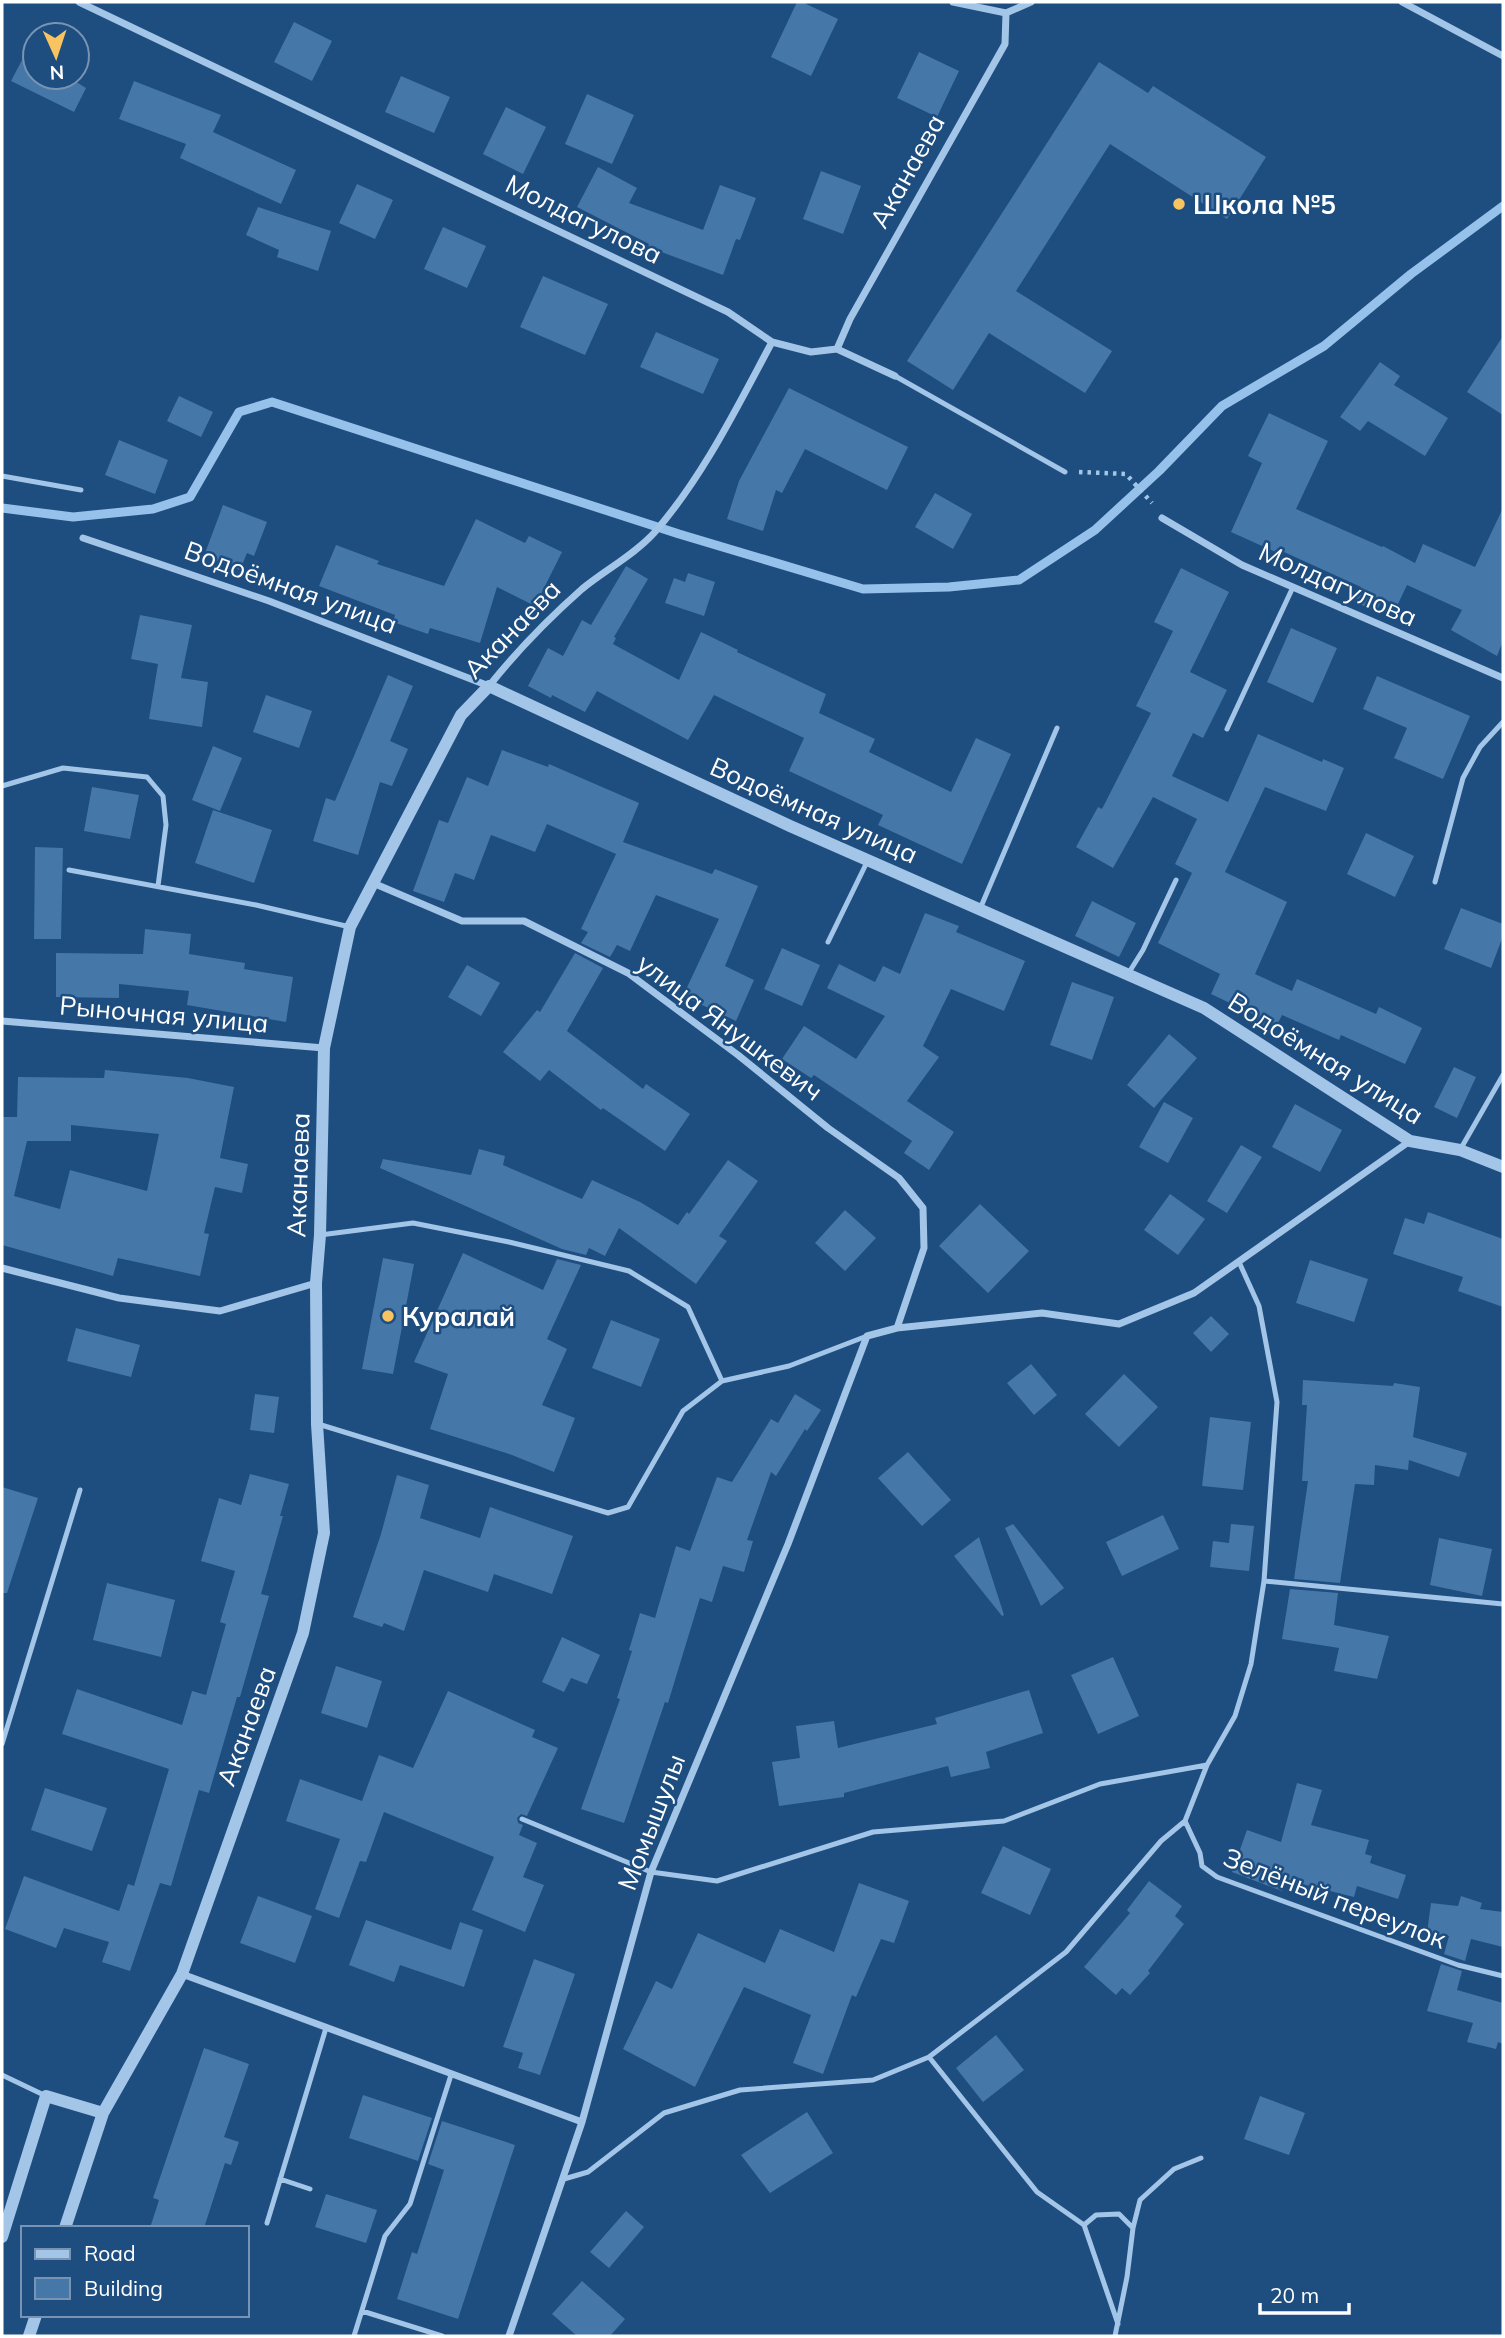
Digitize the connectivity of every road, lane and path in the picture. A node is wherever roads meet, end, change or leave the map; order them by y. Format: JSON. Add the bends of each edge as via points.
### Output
{"nodes":[{"id":1,"x":79,"y":2,"type":"edge"},
{"id":2,"x":953,"y":2,"type":"edge"},
{"id":3,"x":1031,"y":2,"type":"edge"},
{"id":4,"x":1402,"y":2,"type":"edge"},
{"id":5,"x":1006,"y":13,"type":"junction"},
{"id":6,"x":1503,"y":56,"type":"edge"},
{"id":7,"x":772,"y":342,"type":"junction"},
{"id":8,"x":837,"y":349,"type":"junction"},
{"id":9,"x":895,"y":376,"type":"joint"},
{"id":10,"x":1065,"y":472,"type":"joint"},
{"id":11,"x":2,"y":477,"type":"edge"},
{"id":12,"x":81,"y":490,"type":"dead end"},
{"id":13,"x":1150,"y":501,"type":"dead end"},
{"id":14,"x":1162,"y":518,"type":"dead end"},
{"id":15,"x":83,"y":538,"type":"dead end"},
{"id":16,"x":1293,"y":587,"type":"junction"},
{"id":17,"x":1503,"y":678,"type":"edge"},
{"id":18,"x":489,"y":686,"type":"junction"},
{"id":19,"x":1503,"y":722,"type":"edge"},
{"id":20,"x":1057,"y":729,"type":"dead end"},
{"id":21,"x":1227,"y":729,"type":"dead end"},
{"id":22,"x":2,"y":786,"type":"edge"},
{"id":23,"x":868,"y":860,"type":"junction"},
{"id":24,"x":69,"y":870,"type":"dead end"},
{"id":25,"x":1176,"y":880,"type":"dead end"},
{"id":26,"x":1435,"y":882,"type":"dead end"},
{"id":27,"x":373,"y":883,"type":"junction"},
{"id":28,"x":158,"y":886,"type":"junction"},
{"id":29,"x":980,"y":909,"type":"junction"},
{"id":30,"x":350,"y":927,"type":"junction"},
{"id":31,"x":828,"y":942,"type":"dead end"},
{"id":32,"x":1128,"y":975,"type":"junction"},
{"id":33,"x":2,"y":1021,"type":"edge"},
{"id":34,"x":324,"y":1048,"type":"junction"},
{"id":35,"x":1503,"y":1075,"type":"edge"},
{"id":36,"x":1410,"y":1141,"type":"junction"},
{"id":37,"x":1460,"y":1150,"type":"junction"},
{"id":38,"x":1503,"y":1167,"type":"edge"},
{"id":39,"x":320,"y":1235,"type":"junction"},
{"id":40,"x":1240,"y":1262,"type":"junction"},
{"id":41,"x":2,"y":1268,"type":"edge"},
{"id":42,"x":316,"y":1283,"type":"junction"},
{"id":43,"x":897,"y":1328,"type":"junction"},
{"id":44,"x":867,"y":1336,"type":"junction"},
{"id":45,"x":722,"y":1381,"type":"junction"},
{"id":46,"x":317,"y":1424,"type":"junction"},
{"id":47,"x":80,"y":1489,"type":"dead end"},
{"id":48,"x":1264,"y":1581,"type":"junction"},
{"id":49,"x":1503,"y":1604,"type":"edge"},
{"id":50,"x":2,"y":1744,"type":"edge"},
{"id":51,"x":1207,"y":1765,"type":"junction"},
{"id":52,"x":522,"y":1819,"type":"dead end"},
{"id":53,"x":1185,"y":1821,"type":"junction"},
{"id":54,"x":651,"y":1872,"type":"junction"},
{"id":55,"x":182,"y":1974,"type":"junction"},
{"id":56,"x":1503,"y":1976,"type":"edge"},
{"id":57,"x":326,"y":2028,"type":"junction"},
{"id":58,"x":929,"y":2057,"type":"junction"},
{"id":59,"x":451,"y":2075,"type":"junction"},
{"id":60,"x":2,"y":2076,"type":"edge"},
{"id":61,"x":46,"y":2095,"type":"junction"},
{"id":62,"x":103,"y":2113,"type":"junction"},
{"id":63,"x":582,"y":2122,"type":"junction"},
{"id":64,"x":1201,"y":2158,"type":"dead end"},
{"id":65,"x":280,"y":2179,"type":"junction"},
{"id":66,"x":564,"y":2179,"type":"junction"},
{"id":67,"x":310,"y":2189,"type":"dead end"},
{"id":68,"x":267,"y":2223,"type":"dead end"},
{"id":69,"x":1084,"y":2225,"type":"junction"},
{"id":70,"x":66,"y":2226,"type":"edge"},
{"id":71,"x":1133,"y":2228,"type":"junction"},
{"id":72,"x":2,"y":2237,"type":"edge"},
{"id":73,"x":362,"y":2311,"type":"junction"},
{"id":74,"x":35,"y":2317,"type":"edge"},
{"id":75,"x":1118,"y":2324,"type":"junction"},
{"id":76,"x":29,"y":2336,"type":"edge"},
{"id":77,"x":354,"y":2336,"type":"edge"},
{"id":78,"x":442,"y":2336,"type":"edge"},
{"id":79,"x":509,"y":2336,"type":"edge"},
{"id":80,"x":1115,"y":2336,"type":"edge"}],
"edges":[{"from":1,"to":7,"type":"street","name":"Молдагулова","via":[[728,312]]},
{"from":2,"to":5,"type":"street"},
{"from":3,"to":5,"type":"street"},
{"from":4,"to":6,"type":"street"},
{"from":5,"to":8,"type":"street","name":"Аканаева","via":[[1005,44]]},
{"from":7,"to":8,"type":"street","name":"Молдагулова","via":[[811,352]]},
{"from":7,"to":18,"type":"street","name":"Аканаева","via":[[722,435],[652,536],[582,589],[520,648]]},
{"from":8,"to":9,"type":"street","name":"Молдагулова"},
{"from":9,"to":10,"type":"lane","name":"Молдагулова"},
{"from":10,"to":13,"type":"path","via":[[1126,474]]},
{"from":11,"to":12,"type":"lane"},
{"from":14,"to":16,"type":"street","name":"Молдагулова","via":[[1242,565]]},
{"from":15,"to":18,"type":"street","name":"Водоёмная улица","via":[[269,601]]},
{"from":16,"to":17,"type":"street","name":"Молдагулова"},
{"from":16,"to":21,"type":"lane"},
{"from":18,"to":23,"type":"street","name":"Водоёмная улица"},
{"from":18,"to":27,"type":"street","name":"Аканаева","via":[[461,715]]},
{"from":19,"to":26,"type":"lane","via":[[1480,747],[1463,778]]},
{"from":20,"to":29,"type":"lane"},
{"from":22,"to":28,"type":"lane","via":[[63,768],[147,777],[163,796],[166,825]]},
{"from":23,"to":29,"type":"street","name":"Водоёмная улица"},
{"from":23,"to":31,"type":"lane"},
{"from":24,"to":28,"type":"lane"},
{"from":25,"to":32,"type":"lane"},
{"from":27,"to":30,"type":"street","name":"Аканаева"},
{"from":27,"to":43,"type":"street","name":"улица Янушкевич","via":[[462,921],[524,921],[628,973],[899,1178],[923,1208],[924,1248]]},
{"from":28,"to":30,"type":"lane"},
{"from":29,"to":32,"type":"street","name":"Водоёмная улица"},
{"from":30,"to":34,"type":"street","name":"Аканаева"},
{"from":32,"to":36,"type":"street","name":"Водоёмная улица","via":[[1204,1008]]},
{"from":33,"to":34,"type":"street","name":"Рыночная улица"},
{"from":34,"to":39,"type":"street","name":"Аканаева"},
{"from":35,"to":37,"type":"lane"},
{"from":36,"to":37,"type":"street","name":"Водоёмная улица"},
{"from":36,"to":40,"type":"street"},
{"from":37,"to":38,"type":"street","name":"Водоёмная улица"},
{"from":39,"to":42,"type":"street","name":"Аканаева"},
{"from":39,"to":45,"type":"lane","via":[[412,1223],[629,1270],[688,1307]]},
{"from":40,"to":43,"type":"street","via":[[1194,1293],[1119,1324],[1042,1313]]},
{"from":40,"to":48,"type":"lane","via":[[1259,1306],[1277,1402]]},
{"from":41,"to":42,"type":"street","via":[[119,1298],[220,1311]]},
{"from":42,"to":46,"type":"street","name":"Аканаева"},
{"from":43,"to":44,"type":"street"},
{"from":44,"to":45,"type":"lane","via":[[789,1366]]},
{"from":44,"to":54,"type":"street","name":"Момышулы","via":[[788,1544]]},
{"from":45,"to":46,"type":"lane","via":[[683,1411],[628,1507],[608,1513]]},
{"from":46,"to":55,"type":"street","name":"Аканаева","via":[[324,1533],[303,1633]]},
{"from":47,"to":50,"type":"lane"},
{"from":48,"to":49,"type":"lane"},
{"from":48,"to":51,"type":"lane","via":[[1251,1664],[1235,1716]]},
{"from":51,"to":53,"type":"lane"},
{"from":51,"to":54,"type":"lane","via":[[1100,1784],[1004,1821],[873,1832],[717,1881]]},
{"from":52,"to":54,"type":"lane"},
{"from":53,"to":56,"type":"lane","name":"Зелёный переулок","via":[[1202,1866],[1217,1877],[1458,1965]]},
{"from":53,"to":58,"type":"lane","via":[[1161,1841],[1066,1952]]},
{"from":54,"to":63,"type":"street","name":"Момышулы"},
{"from":55,"to":57,"type":"street"},
{"from":55,"to":62,"type":"street","name":"Аканаева"},
{"from":57,"to":59,"type":"street"},
{"from":57,"to":65,"type":"lane"},
{"from":58,"to":66,"type":"lane","via":[[873,2080],[740,2090],[664,2113],[588,2172]]},
{"from":58,"to":69,"type":"lane","via":[[1037,2192]]},
{"from":59,"to":63,"type":"street"},
{"from":59,"to":73,"type":"lane","via":[[410,2204],[385,2236]]},
{"from":60,"to":61,"type":"lane"},
{"from":61,"to":62,"type":"street"},
{"from":61,"to":72,"type":"street"},
{"from":62,"to":70,"type":"street","name":"Аканаева"},
{"from":63,"to":66,"type":"street","name":"Момышулы"},
{"from":64,"to":71,"type":"lane","via":[[1174,2169],[1140,2200]]},
{"from":65,"to":67,"type":"lane"},
{"from":65,"to":68,"type":"lane"},
{"from":66,"to":79,"type":"street","name":"Момышулы"},
{"from":69,"to":71,"type":"lane","via":[[1096,2215],[1119,2214]]},
{"from":69,"to":75,"type":"lane"},
{"from":71,"to":75,"type":"lane"},
{"from":73,"to":77,"type":"lane"},
{"from":73,"to":78,"type":"lane"},
{"from":74,"to":76,"type":"street"},
{"from":75,"to":80,"type":"lane"}]}
